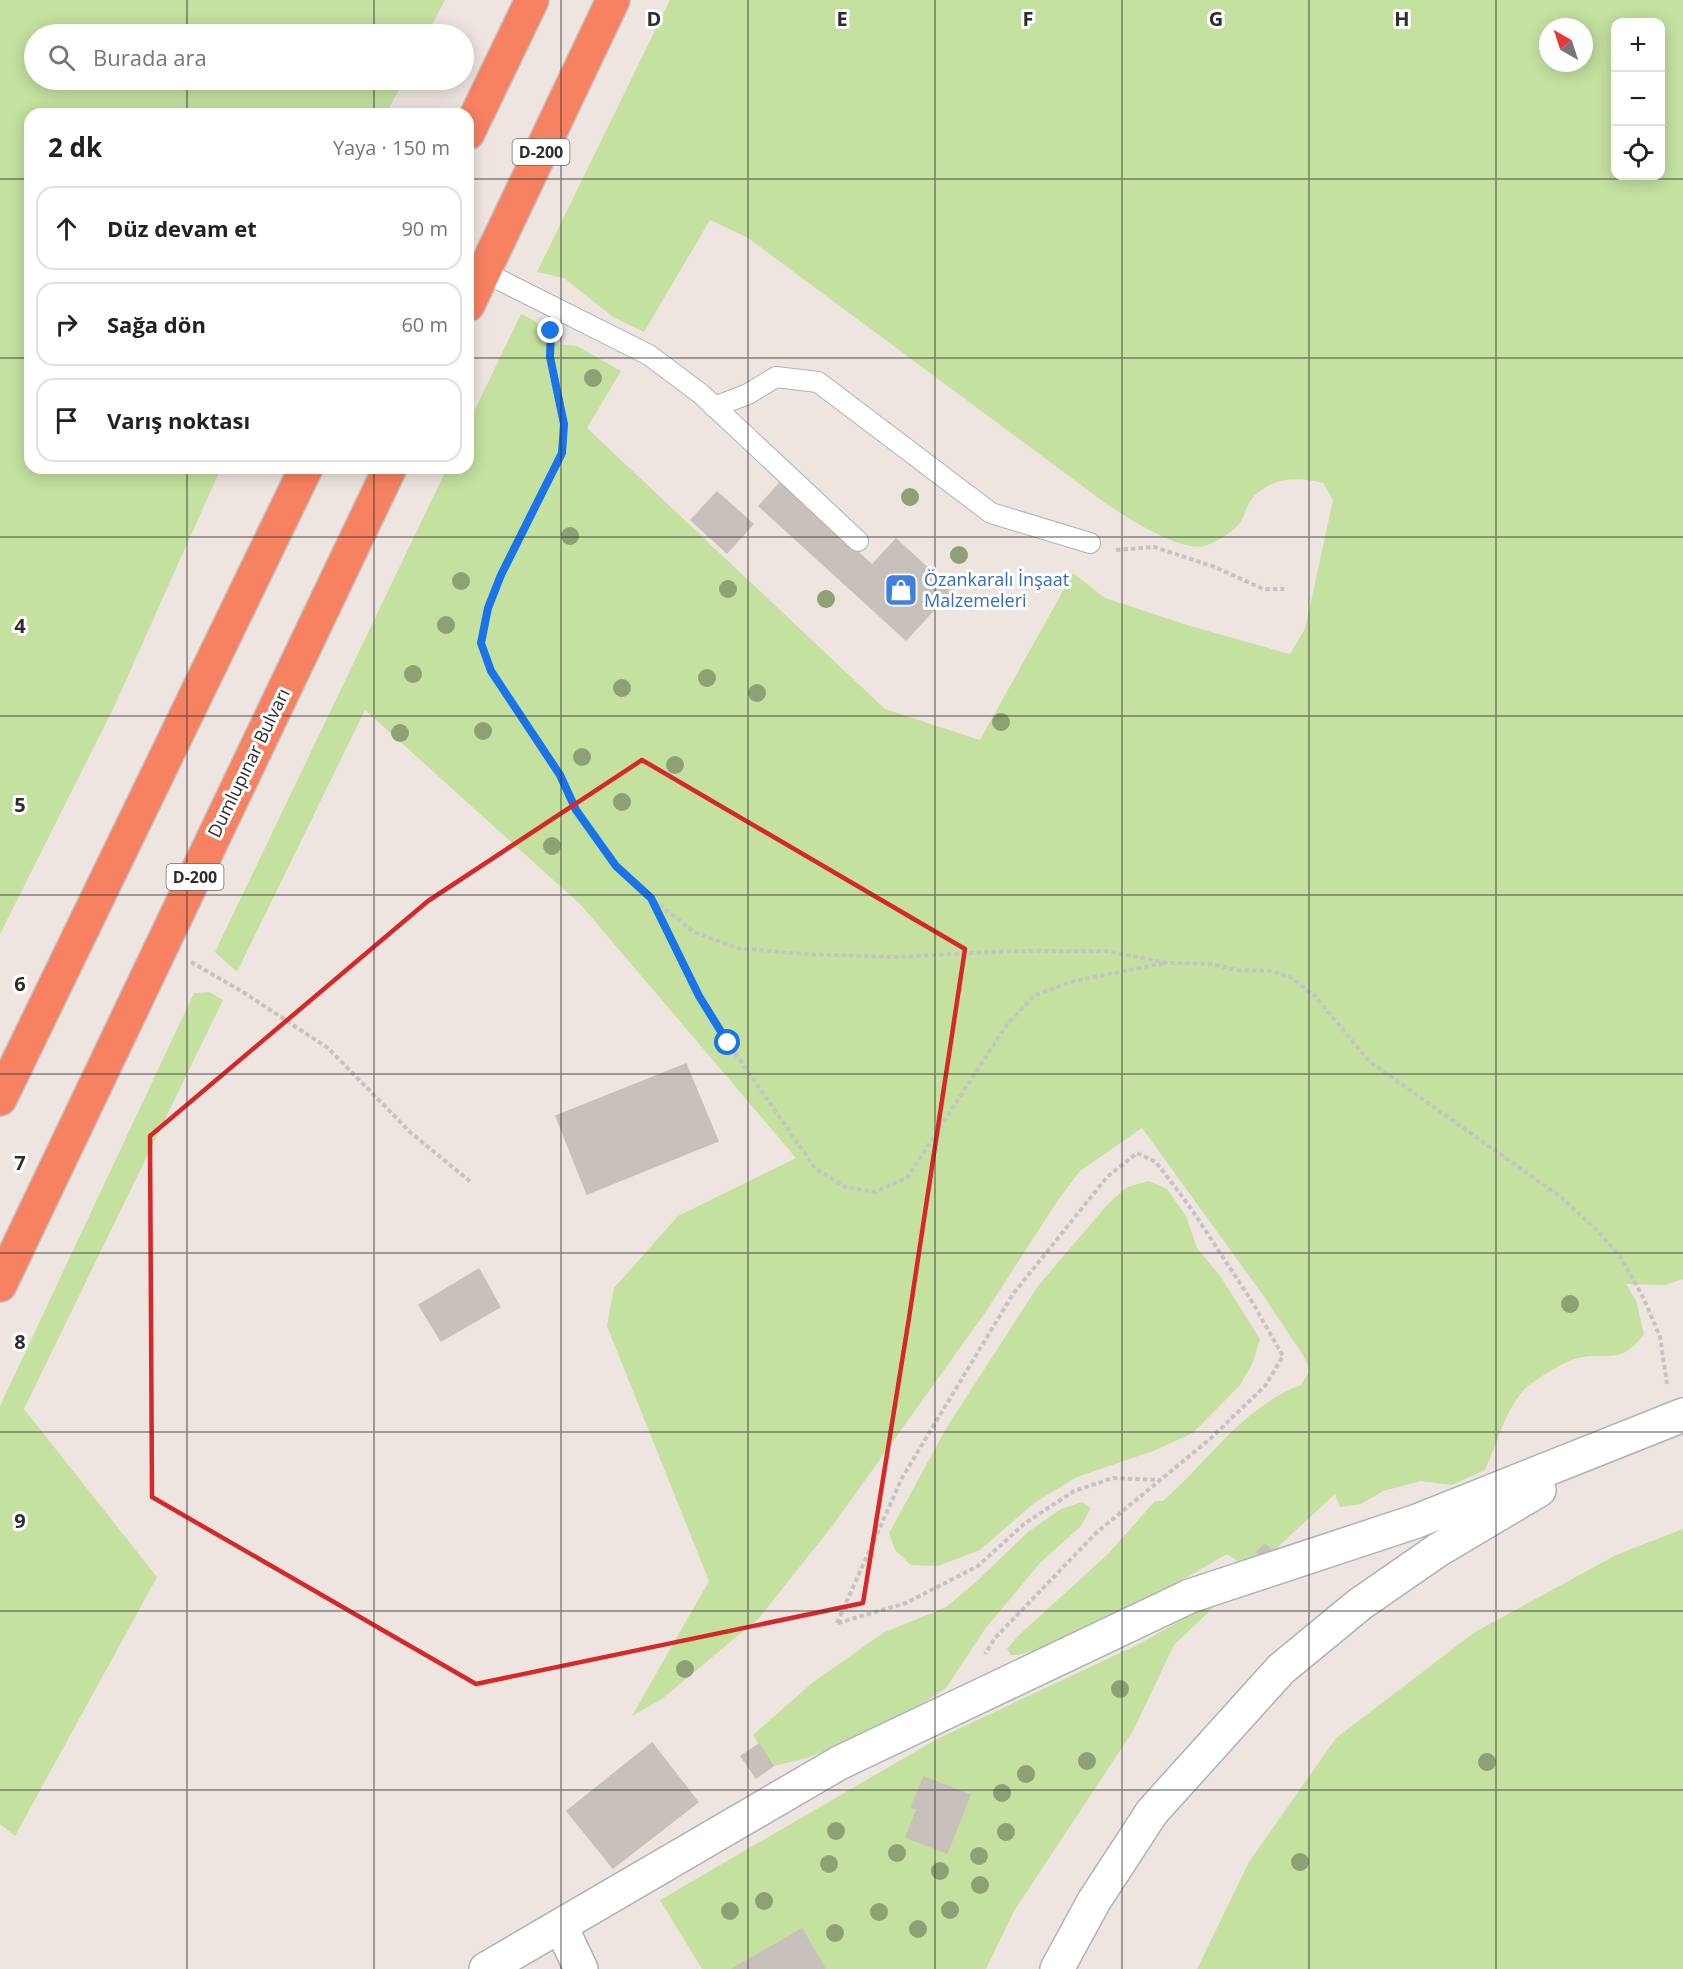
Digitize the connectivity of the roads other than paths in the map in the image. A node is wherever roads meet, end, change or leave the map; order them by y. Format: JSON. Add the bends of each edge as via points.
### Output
{"nodes":[{"id":1,"x":532,"y":0,"type":"edge"},
{"id":2,"x":613,"y":0,"type":"edge"},
{"id":3,"x":474,"y":121,"type":"edge"},
{"id":4,"x":484,"y":272,"type":"junction"},
{"id":5,"x":474,"y":293,"type":"edge"},
{"id":6,"x":714,"y":406,"type":"junction"},
{"id":7,"x":303,"y":474,"type":"edge"},
{"id":8,"x":387,"y":474,"type":"edge"},
{"id":9,"x":858,"y":541,"type":"dead end"},
{"id":10,"x":1090,"y":543,"type":"road end"},
{"id":11,"x":0,"y":1099,"type":"edge"},
{"id":12,"x":0,"y":1285,"type":"edge"},
{"id":13,"x":1669,"y":1421,"type":"edge"},
{"id":14,"x":561,"y":1927,"type":"junction"},
{"id":15,"x":486,"y":1969,"type":"edge"},
{"id":16,"x":581,"y":1969,"type":"edge"},
{"id":17,"x":1057,"y":1969,"type":"edge"}],
"edges":[{"from":1,"to":3,"type":"highway"},
{"from":2,"to":4,"type":"highway","number":"D-200"},
{"from":4,"to":5,"type":"highway","number":"D-200"},
{"from":4,"to":6,"type":"lane","via":[[649,355]]},
{"from":6,"to":9,"type":"lane"},
{"from":6,"to":10,"type":"lane","via":[[748,394],[776,377],[818,382],[992,513]]},
{"from":7,"to":11,"type":"highway"},
{"from":8,"to":12,"type":"highway","name":"Dumlupınar Bulvarı","number":"D-200"},
{"from":13,"to":14,"type":"street","via":[[1417,1521],[1190,1596],[839,1763]]},
{"from":13,"to":17,"type":"street","via":[[1540,1489],[1438,1550],[1360,1604],[1281,1669],[1152,1812],[1094,1901]]},
{"from":14,"to":15,"type":"street"},
{"from":14,"to":16,"type":"street"}]}
